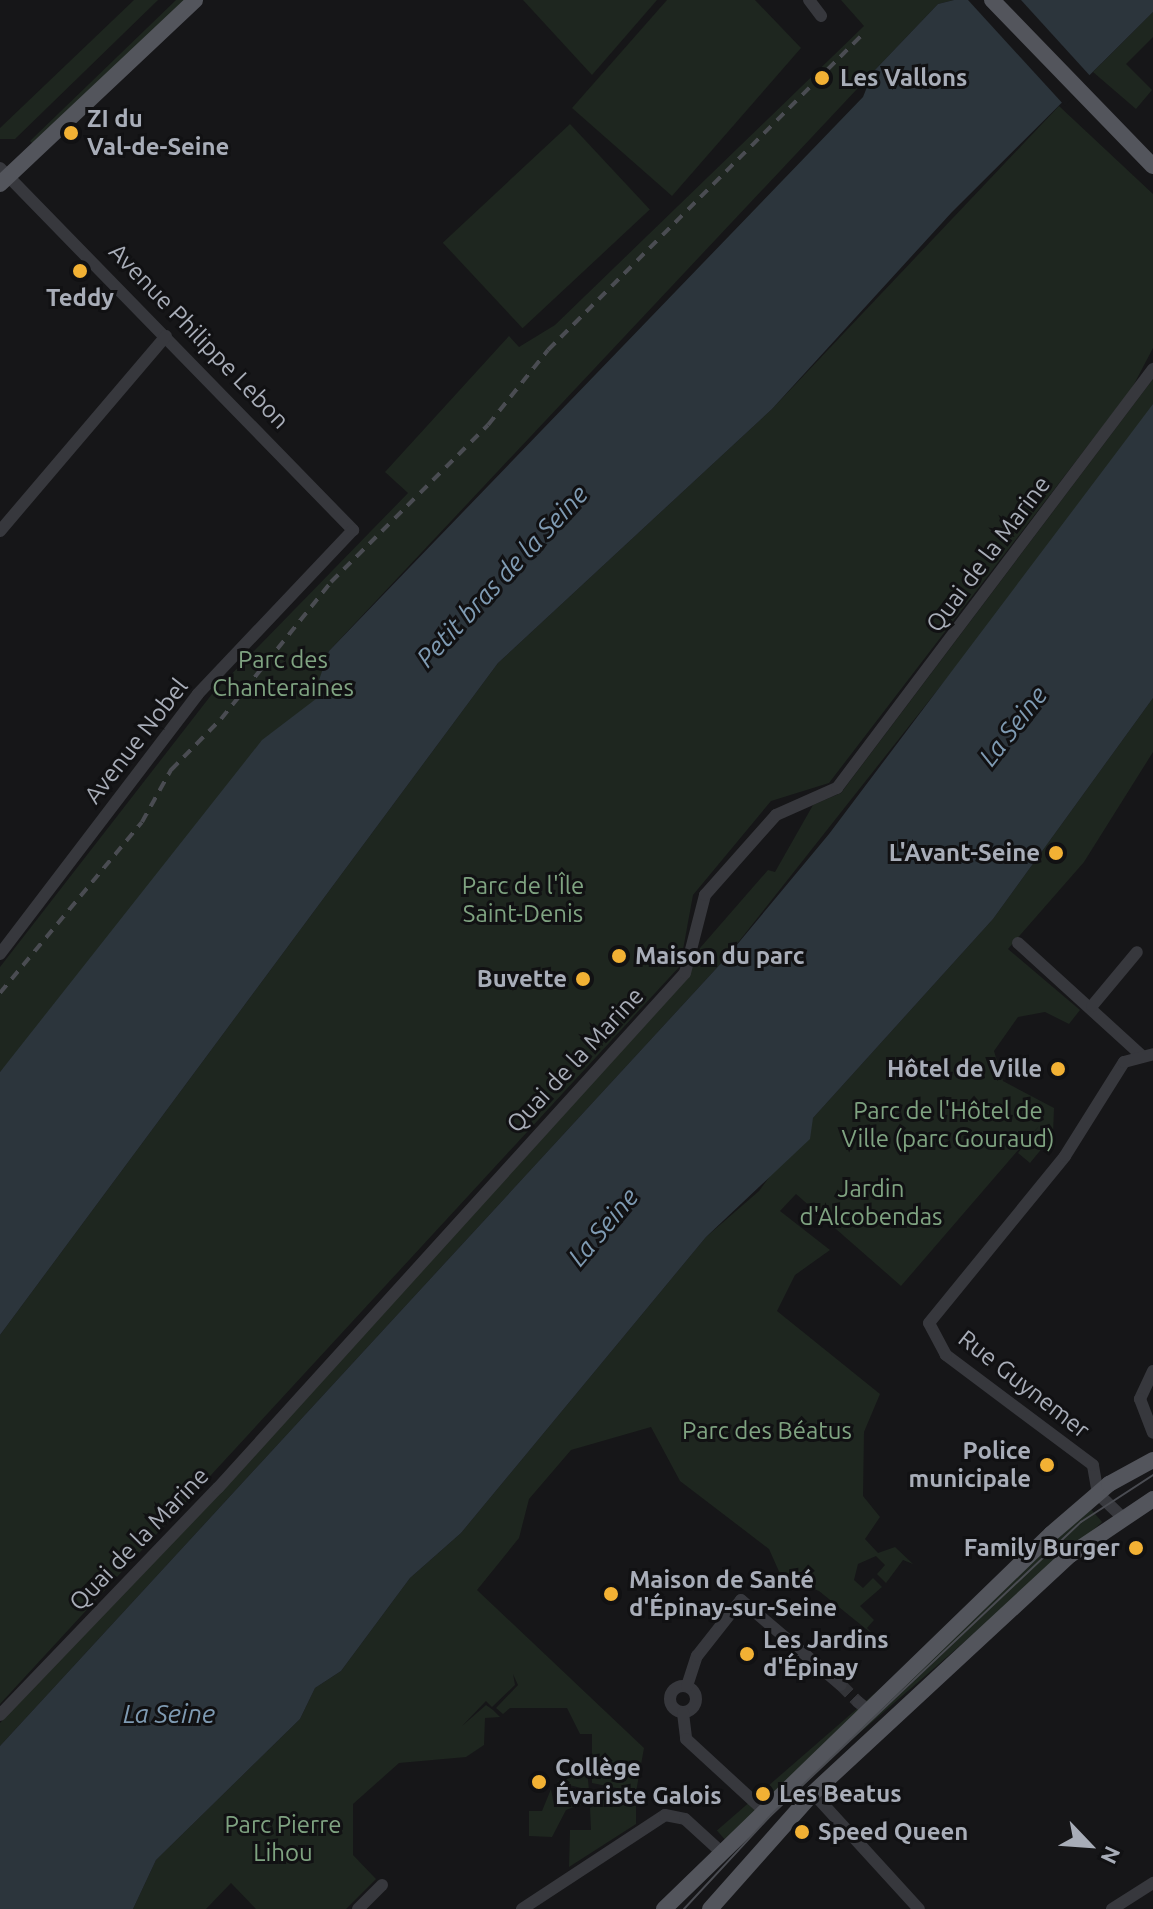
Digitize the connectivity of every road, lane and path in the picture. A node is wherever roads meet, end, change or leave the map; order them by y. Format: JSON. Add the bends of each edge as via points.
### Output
{"nodes":[{"id":1,"x":195,"y":0,"type":"edge"},
{"id":2,"x":809,"y":0,"type":"edge"},
{"id":3,"x":992,"y":0,"type":"edge"},
{"id":4,"x":821,"y":16,"type":"dead end"},
{"id":5,"x":1132,"y":142,"type":"junction"},
{"id":6,"x":1153,"y":149,"type":"edge"},
{"id":7,"x":1153,"y":166,"type":"edge"},
{"id":8,"x":4,"y":176,"type":"edge"},
{"id":9,"x":166,"y":336,"type":"junction"},
{"id":10,"x":1153,"y":369,"type":"edge"},
{"id":11,"x":353,"y":530,"type":"joint"},
{"id":12,"x":0,"y":531,"type":"edge"},
{"id":13,"x":1018,"y":943,"type":"dead end"},
{"id":14,"x":1137,"y":952,"type":"dead end"},
{"id":15,"x":0,"y":954,"type":"edge"},
{"id":16,"x":1092,"y":1006,"type":"junction"},
{"id":17,"x":1147,"y":1055,"type":"edge"},
{"id":18,"x":1153,"y":1371,"type":"edge"},
{"id":19,"x":1153,"y":1433,"type":"edge"},
{"id":20,"x":1153,"y":1460,"type":"edge"},
{"id":21,"x":1098,"y":1494,"type":"junction"},
{"id":22,"x":1153,"y":1499,"type":"edge"},
{"id":23,"x":1120,"y":1515,"type":"junction"},
{"id":24,"x":841,"y":1685,"type":"tunnel mouth"},
{"id":25,"x":687,"y":1686,"type":"junction"},
{"id":26,"x":683,"y":1713,"type":"junction"},
{"id":27,"x":0,"y":1715,"type":"edge"},
{"id":28,"x":813,"y":1793,"type":"junction"},
{"id":29,"x":761,"y":1808,"type":"junction"},
{"id":30,"x":719,"y":1850,"type":"junction"},
{"id":31,"x":1153,"y":1883,"type":"edge"},
{"id":32,"x":382,"y":1885,"type":"dead end"},
{"id":33,"x":358,"y":1909,"type":"edge"},
{"id":34,"x":522,"y":1909,"type":"edge"},
{"id":35,"x":664,"y":1909,"type":"edge"},
{"id":36,"x":710,"y":1909,"type":"edge"},
{"id":37,"x":919,"y":1909,"type":"edge"},
{"id":38,"x":1112,"y":1909,"type":"edge"}],
"edges":[{"from":1,"to":8,"type":"main road"},
{"from":2,"to":4,"type":"street"},
{"from":3,"to":5,"type":"main road","via":[[1082,97]]},
{"from":5,"to":6,"type":"main road"},
{"from":5,"to":7,"type":"main road"},
{"from":8,"to":9,"type":"street","name":"Avenue Philippe Lebon"},
{"from":9,"to":11,"type":"street","name":"Avenue Philippe Lebon"},
{"from":9,"to":12,"type":"street"},
{"from":10,"to":27,"type":"street","name":"Quai de la Marine","via":[[837,788],[776,815],[705,895],[685,973],[218,1488]]},
{"from":11,"to":15,"type":"street","name":"Avenue Nobel","via":[[198,694]]},
{"from":13,"to":16,"type":"street"},
{"from":14,"to":16,"type":"street"},
{"from":16,"to":17,"type":"street"},
{"from":17,"to":21,"type":"street","name":"Rue Guynemer","via":[[1124,1062],[1065,1156],[929,1323],[946,1355],[1093,1465]]},
{"from":18,"to":19,"type":"street","via":[[1140,1399]]},
{"from":20,"to":21,"type":"main road"},
{"from":21,"to":23,"type":"street","name":"Rue Guynemer"},
{"from":21,"to":29,"type":"main road","via":[[863,1706]]},
{"from":22,"to":23,"type":"main road"},
{"from":23,"to":28,"type":"main road"},
{"from":24,"to":25,"type":"street","via":[[741,1600],[697,1656]]},
{"from":25,"to":26,"type":"street","via":[[696,1703]]},
{"from":25,"to":26,"type":"street","via":[[671,1696]]},
{"from":26,"to":29,"type":"street","via":[[686,1739]]},
{"from":28,"to":36,"type":"main road"},
{"from":28,"to":37,"type":"street"},
{"from":29,"to":30,"type":"main road"},
{"from":30,"to":34,"type":"street","via":[[685,1819],[665,1815]]},
{"from":30,"to":35,"type":"main road"},
{"from":31,"to":38,"type":"street"},
{"from":32,"to":33,"type":"street"}]}
